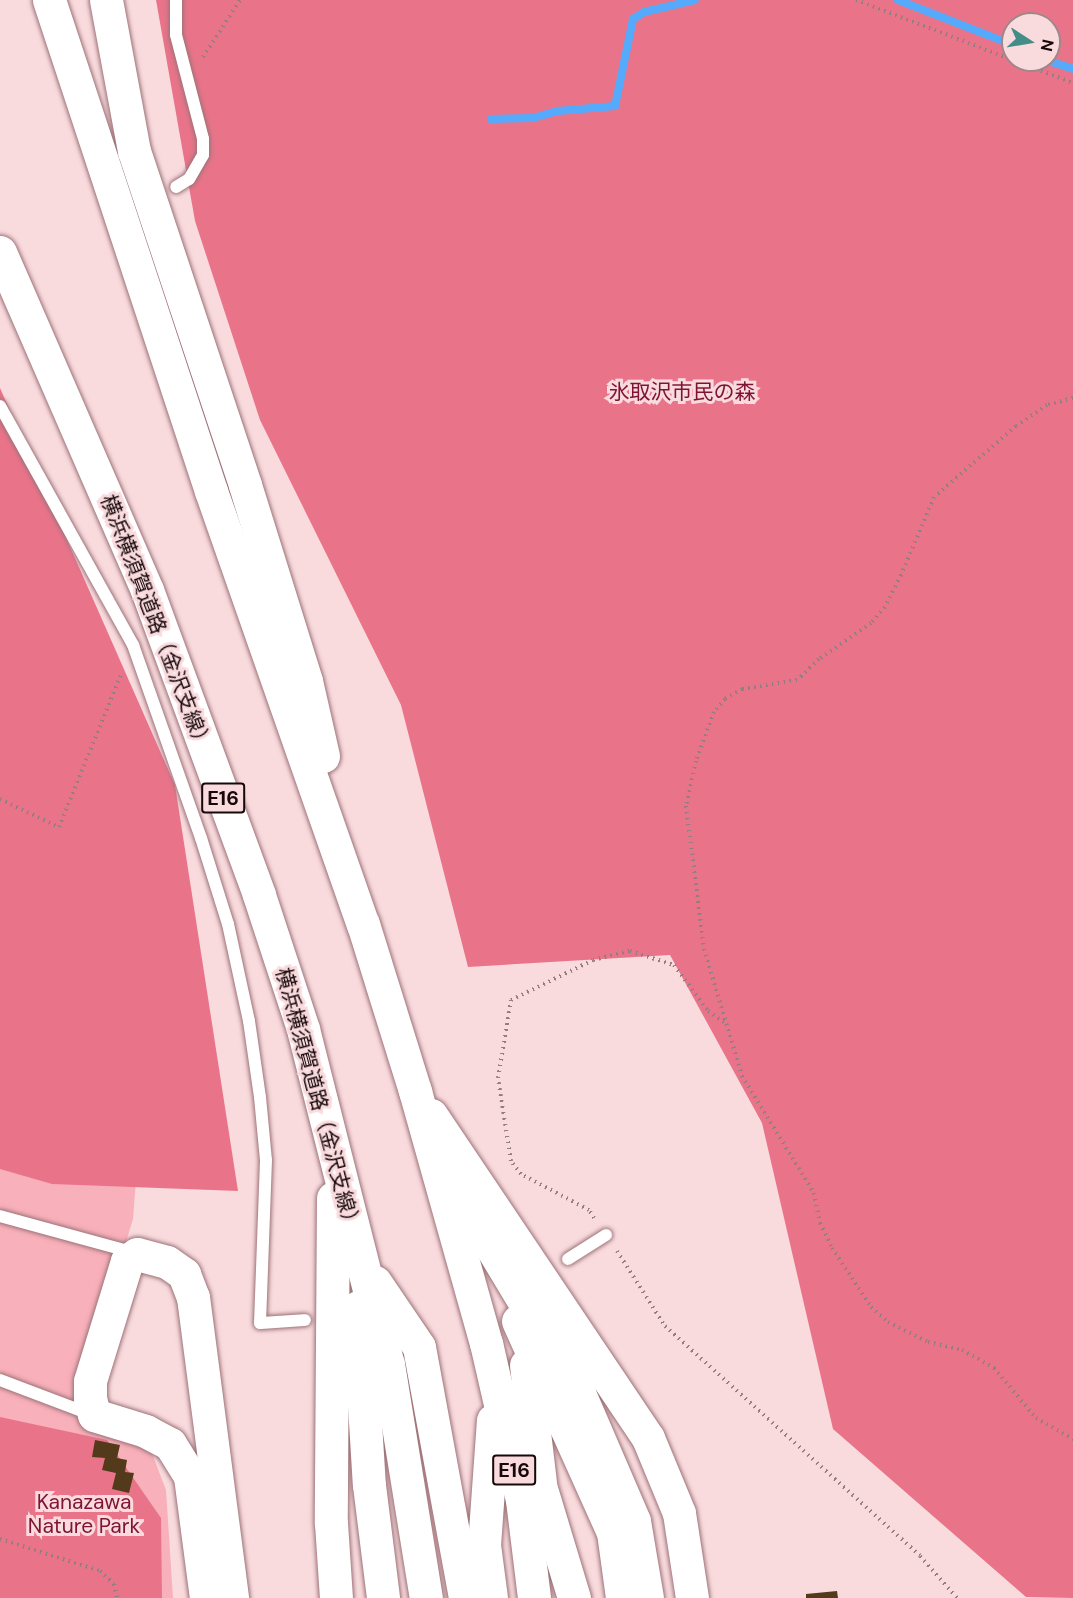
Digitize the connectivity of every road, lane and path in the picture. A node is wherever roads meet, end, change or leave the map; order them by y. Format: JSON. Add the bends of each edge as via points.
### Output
{"nodes":[{"id":1,"x":49,"y":0,"type":"edge"},
{"id":2,"x":106,"y":0,"type":"edge"},
{"id":3,"x":176,"y":0,"type":"edge"},
{"id":4,"x":240,"y":0,"type":"edge"},
{"id":5,"x":856,"y":0,"type":"edge"},
{"id":6,"x":189,"y":79,"type":"junction"},
{"id":7,"x":1073,"y":83,"type":"edge"},
{"id":8,"x":176,"y":187,"type":"dead end"},
{"id":9,"x":0,"y":252,"type":"edge"},
{"id":10,"x":1073,"y":398,"type":"edge"},
{"id":11,"x":0,"y":406,"type":"edge"},
{"id":12,"x":133,"y":645,"type":"junction"},
{"id":13,"x":0,"y":799,"type":"edge"},
{"id":14,"x":363,"y":924,"type":"junction"},
{"id":15,"x":726,"y":1024,"type":"junction"},
{"id":16,"x":415,"y":1091,"type":"junction"},
{"id":17,"x":431,"y":1148,"type":"junction"},
{"id":18,"x":334,"y":1154,"type":"junction"},
{"id":19,"x":0,"y":1216,"type":"edge"},
{"id":20,"x":353,"y":1230,"type":"junction"},
{"id":21,"x":606,"y":1235,"type":"junction"},
{"id":22,"x":137,"y":1254,"type":"junction"},
{"id":23,"x":568,"y":1259,"type":"dead end"},
{"id":24,"x":362,"y":1262,"type":"junction"},
{"id":25,"x":503,"y":1267,"type":"junction"},
{"id":26,"x":305,"y":1320,"type":"dead end"},
{"id":27,"x":523,"y":1339,"type":"junction"},
{"id":28,"x":0,"y":1380,"type":"edge"},
{"id":29,"x":496,"y":1389,"type":"junction"},
{"id":30,"x":94,"y":1415,"type":"junction"},
{"id":31,"x":365,"y":1420,"type":"junction"},
{"id":32,"x":400,"y":1437,"type":"junction"},
{"id":33,"x":1073,"y":1439,"type":"edge"},
{"id":34,"x":490,"y":1470,"type":"junction"},
{"id":35,"x":666,"y":1475,"type":"junction"},
{"id":36,"x":540,"y":1485,"type":"junction"},
{"id":37,"x":331,"y":1522,"type":"junction"},
{"id":38,"x":0,"y":1539,"type":"edge"},
{"id":39,"x":619,"y":1587,"type":"edge"},
{"id":40,"x":117,"y":1598,"type":"edge"},
{"id":41,"x":206,"y":1598,"type":"edge"},
{"id":42,"x":232,"y":1598,"type":"edge"},
{"id":43,"x":336,"y":1598,"type":"edge"},
{"id":44,"x":349,"y":1598,"type":"edge"},
{"id":45,"x":383,"y":1598,"type":"edge"},
{"id":46,"x":403,"y":1598,"type":"edge"},
{"id":47,"x":426,"y":1598,"type":"edge"},
{"id":48,"x":445,"y":1598,"type":"edge"},
{"id":49,"x":465,"y":1598,"type":"edge"},
{"id":50,"x":491,"y":1598,"type":"edge"},
{"id":51,"x":517,"y":1598,"type":"edge"},
{"id":52,"x":534,"y":1598,"type":"edge"},
{"id":53,"x":554,"y":1598,"type":"edge"},
{"id":54,"x":574,"y":1598,"type":"edge"},
{"id":55,"x":647,"y":1598,"type":"edge"},
{"id":56,"x":672,"y":1598,"type":"edge"},
{"id":57,"x":692,"y":1598,"type":"edge"},
{"id":58,"x":957,"y":1598,"type":"edge"}],
"edges":[{"from":1,"to":14,"type":"highway","number":"E16","via":[[211,491]]},
{"from":2,"to":14,"type":"highway","number":"E16","via":[[134,151],[306,681]]},
{"from":3,"to":6,"type":"lane","via":[[176,35]]},
{"from":4,"to":6,"type":"path"},
{"from":5,"to":7,"type":"path"},
{"from":6,"to":8,"type":"lane","via":[[203,155],[189,178]]},
{"from":9,"to":18,"type":"highway","name":"横浜横須賀道路（金沢支線）","number":"E16","via":[[147,590],[303,1029]]},
{"from":10,"to":15,"type":"path","via":[[1047,405],[1016,426],[934,497],[885,607],[871,623],[819,659],[797,680],[742,689],[724,699],[714,712],[696,761],[686,806],[704,949]]},
{"from":11,"to":12,"type":"lane"},
{"from":12,"to":13,"type":"path","via":[[59,827]]},
{"from":12,"to":26,"type":"lane","via":[[228,924],[249,1021],[266,1160],[260,1323]]},
{"from":14,"to":16,"type":"highway","number":"E16"},
{"from":15,"to":21,"type":"path","via":[[708,1011],[674,964],[630,951],[593,960],[511,1000],[498,1078],[511,1161],[521,1174],[589,1210]]},
{"from":15,"to":33,"type":"path","via":[[742,1076],[814,1193],[820,1223],[832,1248],[871,1307],[888,1322],[928,1342],[962,1350],[994,1368],[1036,1418]]},
{"from":16,"to":17,"type":"highway","number":"E16"},
{"from":16,"to":35,"type":"highway","via":[[614,1385]]},
{"from":17,"to":25,"type":"highway"},
{"from":17,"to":29,"type":"highway","number":"E16"},
{"from":18,"to":20,"type":"highway","name":"横浜横須賀道路（金沢支線）","number":"E16"},
{"from":18,"to":37,"type":"highway"},
{"from":19,"to":22,"type":"lane"},
{"from":20,"to":24,"type":"highway","name":"横浜横須賀道路（金沢支線）","number":"E16"},
{"from":20,"to":31,"type":"highway"},
{"from":21,"to":23,"type":"lane"},
{"from":21,"to":58,"type":"path","via":[[665,1326],[920,1556]]},
{"from":22,"to":30,"type":"highway","via":[[127,1261],[90,1381]]},
{"from":22,"to":42,"type":"highway","via":[[167,1262],[184,1274],[193,1297]]},
{"from":24,"to":32,"type":"highway","name":"横浜横須賀道路（金沢支線）","number":"E16","via":[[388,1364]]},
{"from":24,"to":49,"type":"highway","via":[[419,1347]]},
{"from":25,"to":27,"type":"highway"},
{"from":25,"to":55,"type":"highway","via":[[579,1393],[634,1521]]},
{"from":27,"to":36,"type":"highway"},
{"from":27,"to":39,"type":"highway","via":[[613,1532]]},
{"from":28,"to":30,"type":"lane"},
{"from":29,"to":34,"type":"highway"},
{"from":29,"to":52,"type":"highway","number":"E16","via":[[522,1500]]},
{"from":30,"to":41,"type":"highway","via":[[146,1431],[170,1444],[176,1452],[190,1476]]},
{"from":31,"to":45,"type":"highway"},
{"from":31,"to":46,"type":"highway","via":[[393,1511]]},
{"from":32,"to":47,"type":"highway","name":"横浜横須賀道路（金沢支線）","number":"E16"},
{"from":32,"to":48,"type":"highway","via":[[440,1562]]},
{"from":34,"to":50,"type":"highway","via":[[484,1545]]},
{"from":34,"to":51,"type":"highway","via":[[514,1567]]},
{"from":35,"to":56,"type":"highway"},
{"from":35,"to":57,"type":"highway","via":[[679,1513]]},
{"from":36,"to":53,"type":"highway"},
{"from":36,"to":54,"type":"highway"},
{"from":37,"to":43,"type":"highway"},
{"from":37,"to":44,"type":"highway"},
{"from":38,"to":40,"type":"path","via":[[100,1571],[114,1584]]}]}
